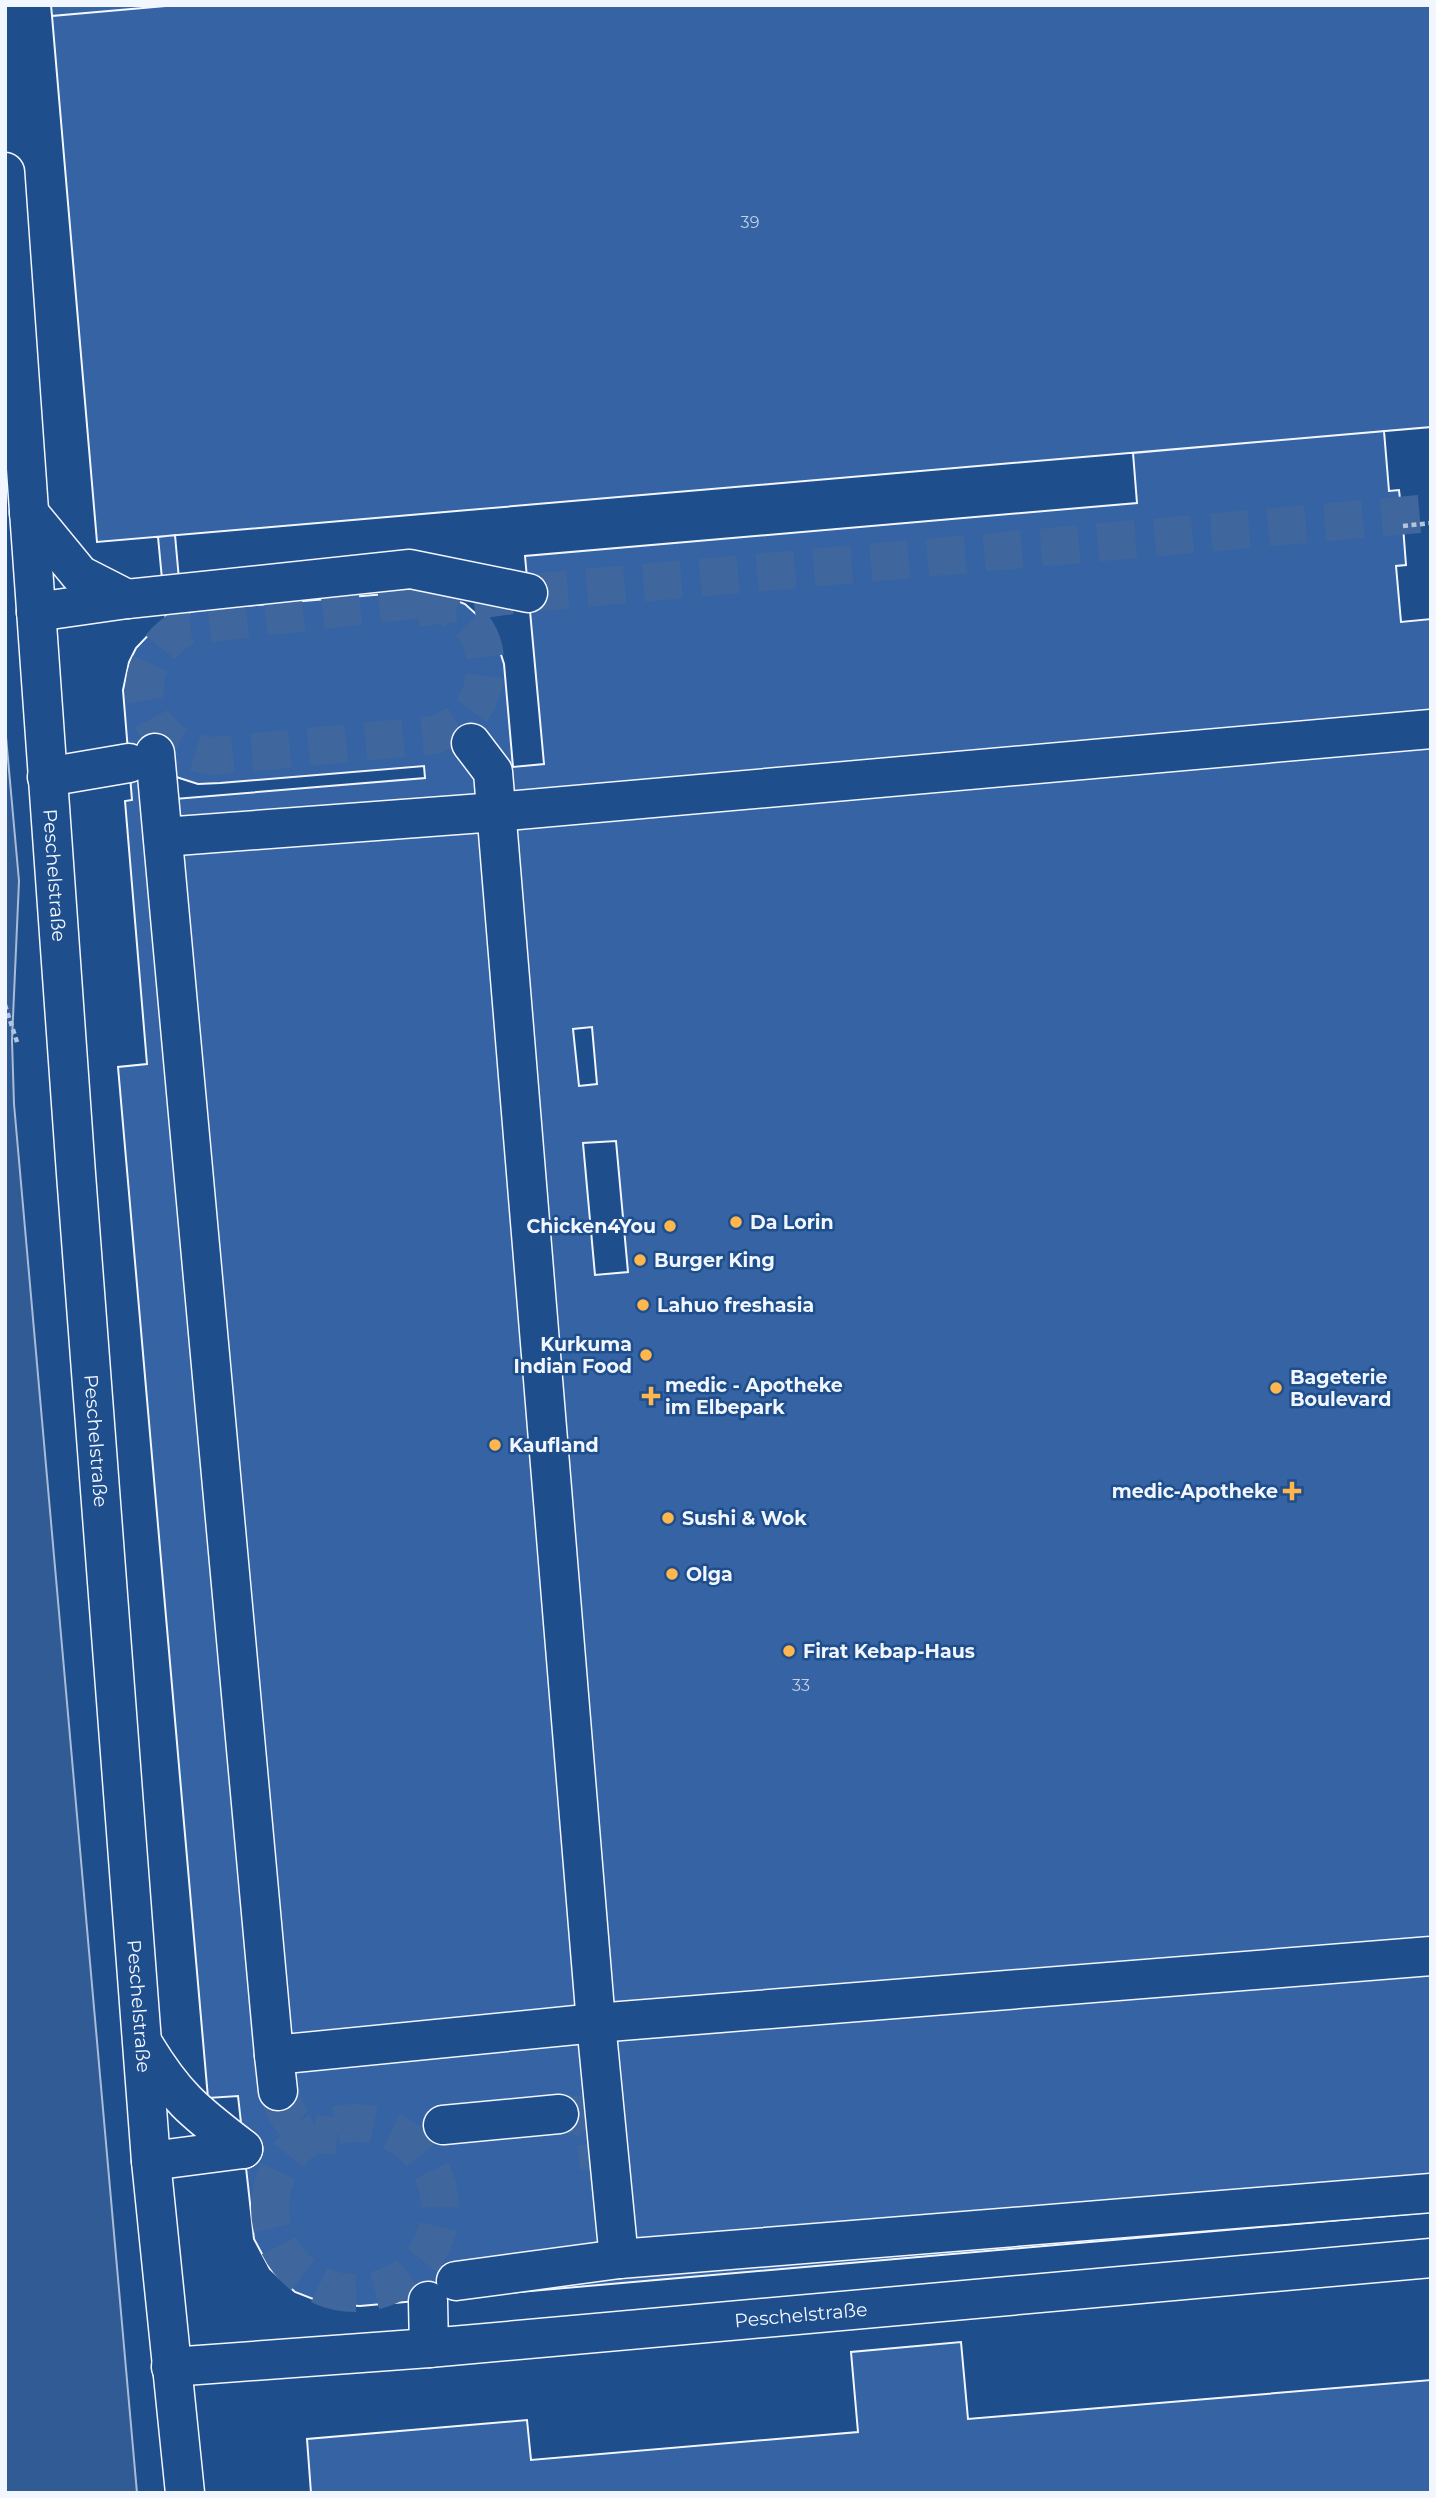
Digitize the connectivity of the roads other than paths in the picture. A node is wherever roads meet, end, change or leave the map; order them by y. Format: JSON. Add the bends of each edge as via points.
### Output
{"nodes":[{"id":1,"x":5,"y":172,"type":"edge"},
{"id":2,"x":29,"y":513,"type":"junction"},
{"id":3,"x":528,"y":593,"type":"dead end"},
{"id":4,"x":127,"y":599,"type":"junction"},
{"id":5,"x":36,"y":612,"type":"junction"},
{"id":6,"x":1431,"y":729,"type":"edge"},
{"id":7,"x":471,"y":743,"type":"dead end"},
{"id":8,"x":47,"y":777,"type":"junction"},
{"id":9,"x":496,"y":812,"type":"junction"},
{"id":10,"x":163,"y":837,"type":"junction"},
{"id":11,"x":1431,"y":1956,"type":"edge"},
{"id":12,"x":596,"y":2023,"type":"junction"},
{"id":13,"x":143,"y":2044,"type":"junction"},
{"id":14,"x":559,"y":2114,"type":"tunnel mouth"},
{"id":15,"x":443,"y":2125,"type":"dead end"},
{"id":16,"x":151,"y":2161,"type":"junction"},
{"id":17,"x":1431,"y":2193,"type":"edge"},
{"id":18,"x":1431,"y":2258,"type":"edge"},
{"id":19,"x":620,"y":2259,"type":"junction"},
{"id":20,"x":429,"y":2348,"type":"junction"},
{"id":21,"x":171,"y":2367,"type":"junction"},
{"id":22,"x":185,"y":2493,"type":"edge"}],
"edges":[{"from":1,"to":2,"type":"street","name":"Peschelstraße"},
{"from":2,"to":4,"type":"street","via":[[80,575]]},
{"from":2,"to":5,"type":"street","name":"Peschelstraße"},
{"from":3,"to":4,"type":"street","via":[[410,569]]},
{"from":4,"to":5,"type":"street"},
{"from":5,"to":8,"type":"street","name":"Peschelstraße"},
{"from":6,"to":9,"type":"street"},
{"from":7,"to":9,"type":"street","via":[[493,772]]},
{"from":8,"to":10,"type":"street","via":[[142,758]]},
{"from":8,"to":13,"type":"street","name":"Peschelstraße"},
{"from":9,"to":10,"type":"street"},
{"from":9,"to":12,"type":"street"},
{"from":10,"to":12,"type":"street","via":[[276,2073]]},
{"from":11,"to":12,"type":"street"},
{"from":12,"to":19,"type":"street"},
{"from":13,"to":16,"type":"street","name":"Peschelstraße"},
{"from":13,"to":16,"type":"street","via":[[169,2086],[243,2149]]},
{"from":14,"to":15,"type":"street"},
{"from":16,"to":21,"type":"street","name":"Peschelstraße"},
{"from":17,"to":19,"type":"street"},
{"from":18,"to":20,"type":"street","name":"Peschelstraße"},
{"from":19,"to":20,"type":"street","via":[[442,2291]]},
{"from":20,"to":21,"type":"street","name":"Peschelstraße"},
{"from":21,"to":22,"type":"street","name":"Peschelstraße"}]}
